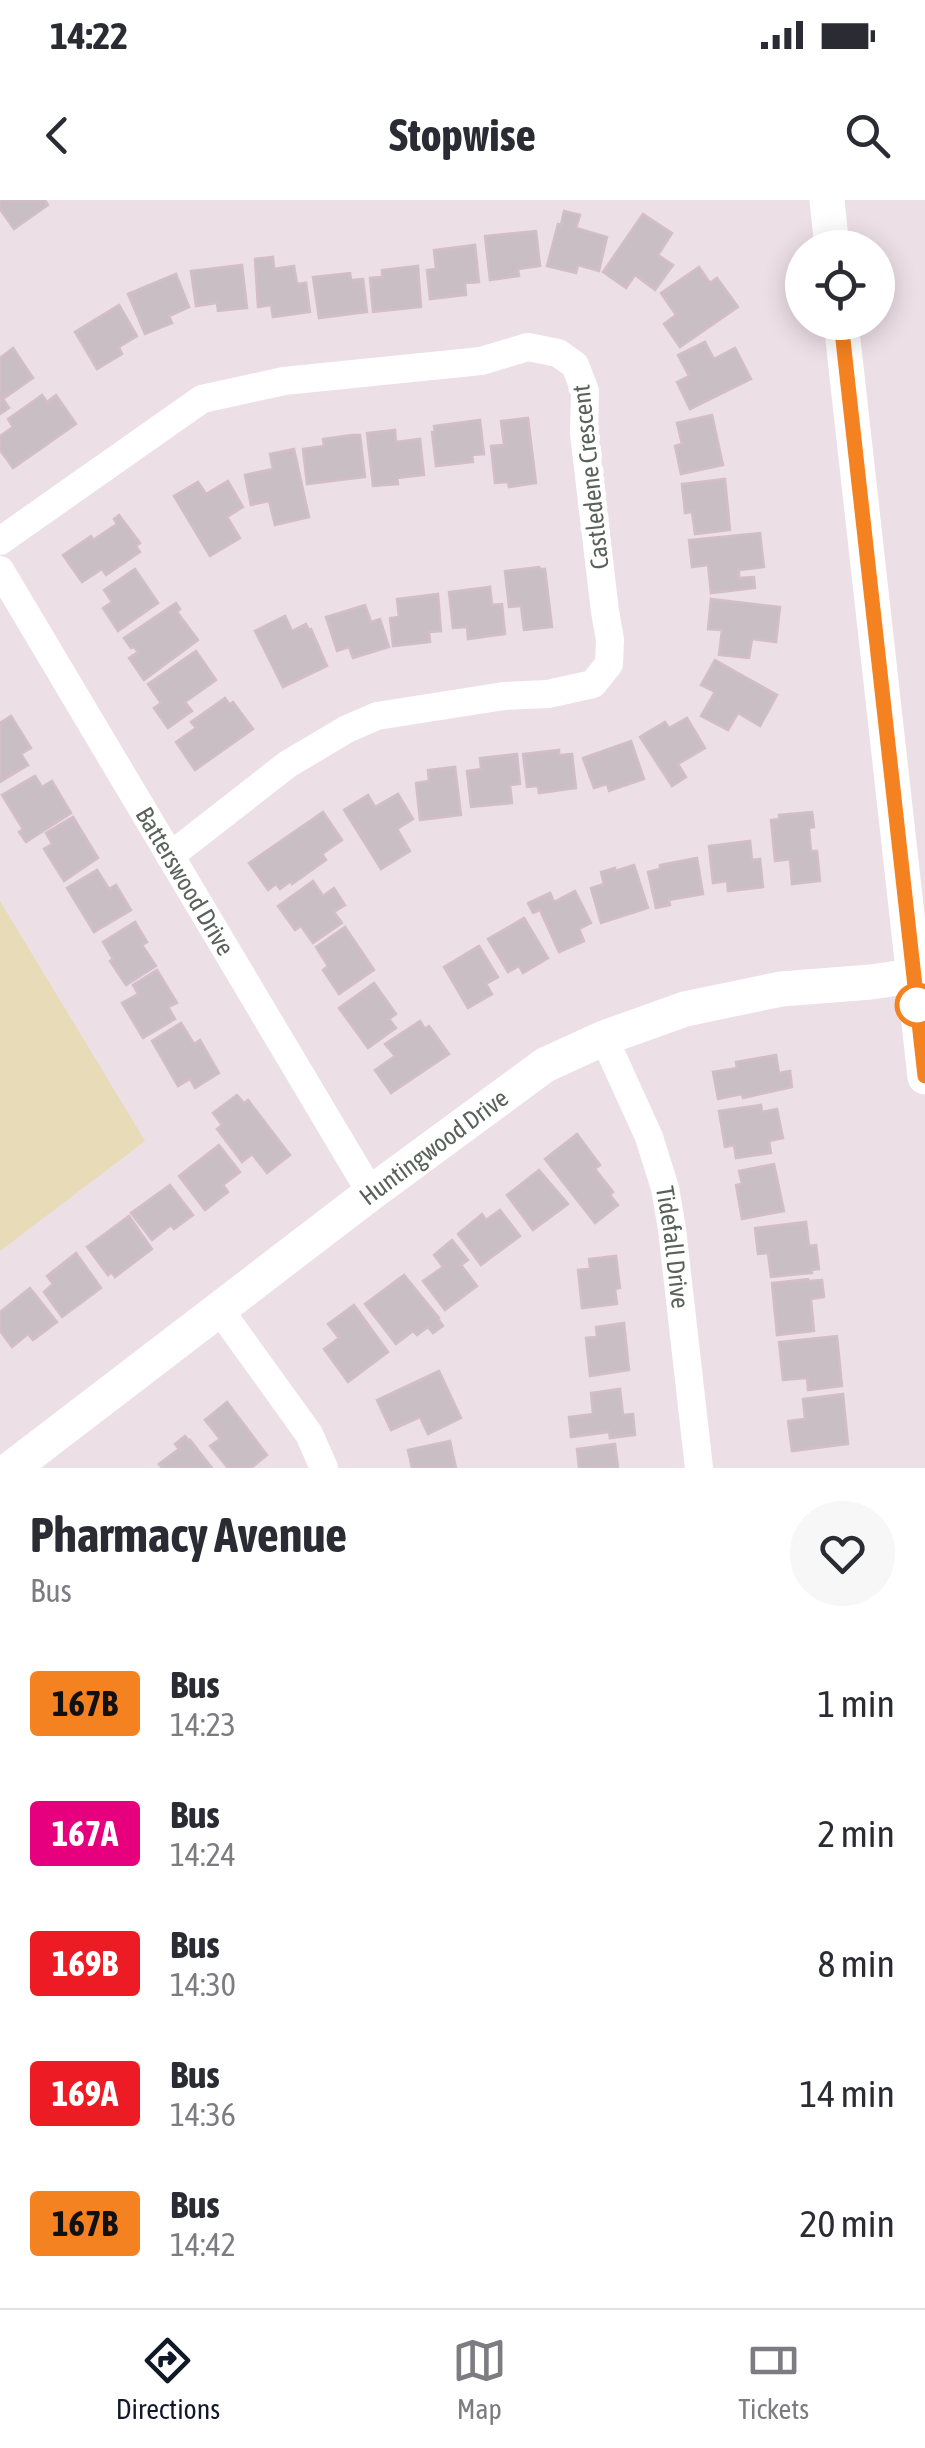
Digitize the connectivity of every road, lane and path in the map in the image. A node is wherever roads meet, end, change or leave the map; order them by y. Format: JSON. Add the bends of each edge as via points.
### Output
{"nodes":[{"id":1,"x":827,"y":200,"type":"edge"},
{"id":2,"x":830,"y":230,"type":"edge"},
{"id":3,"x":843,"y":340,"type":"edge"},
{"id":4,"x":0,"y":541,"type":"edge"},
{"id":5,"x":0,"y":570,"type":"edge"},
{"id":6,"x":170,"y":856,"type":"junction"},
{"id":7,"x":919,"y":975,"type":"edge"},
{"id":8,"x":604,"y":1038,"type":"junction"},
{"id":9,"x":925,"y":1077,"type":"edge"},
{"id":10,"x":371,"y":1193,"type":"junction"},
{"id":11,"x":220,"y":1309,"type":"junction"},
{"id":12,"x":12,"y":1468,"type":"edge"},
{"id":13,"x":324,"y":1468,"type":"edge"},
{"id":14,"x":699,"y":1468,"type":"edge"}],
"edges":[{"from":1,"to":2,"type":"street"},
{"from":3,"to":7,"type":"street"},
{"from":4,"to":6,"type":"street","name":"Castledene Crescent","via":[[202,398],[284,381],[482,360],[528,347],[558,353],[575,365],[585,391],[584,434],[610,640],[609,664],[593,684],[377,716],[288,764]]},
{"from":5,"to":6,"type":"street","name":"Batterswood Drive"},
{"from":6,"to":10,"type":"street","name":"Batterswood Drive"},
{"from":7,"to":8,"type":"street","name":"Huntingwood Drive","via":[[782,988],[685,1008]]},
{"from":7,"to":9,"type":"street"},
{"from":8,"to":10,"type":"street","name":"Huntingwood Drive","via":[[546,1065]]},
{"from":8,"to":14,"type":"street","name":"Tidefall Drive","via":[[666,1188]]},
{"from":10,"to":11,"type":"street","name":"Huntingwood Drive"},
{"from":11,"to":12,"type":"street","name":"Huntingwood Drive"},
{"from":11,"to":13,"type":"street","via":[[309,1434]]}]}
